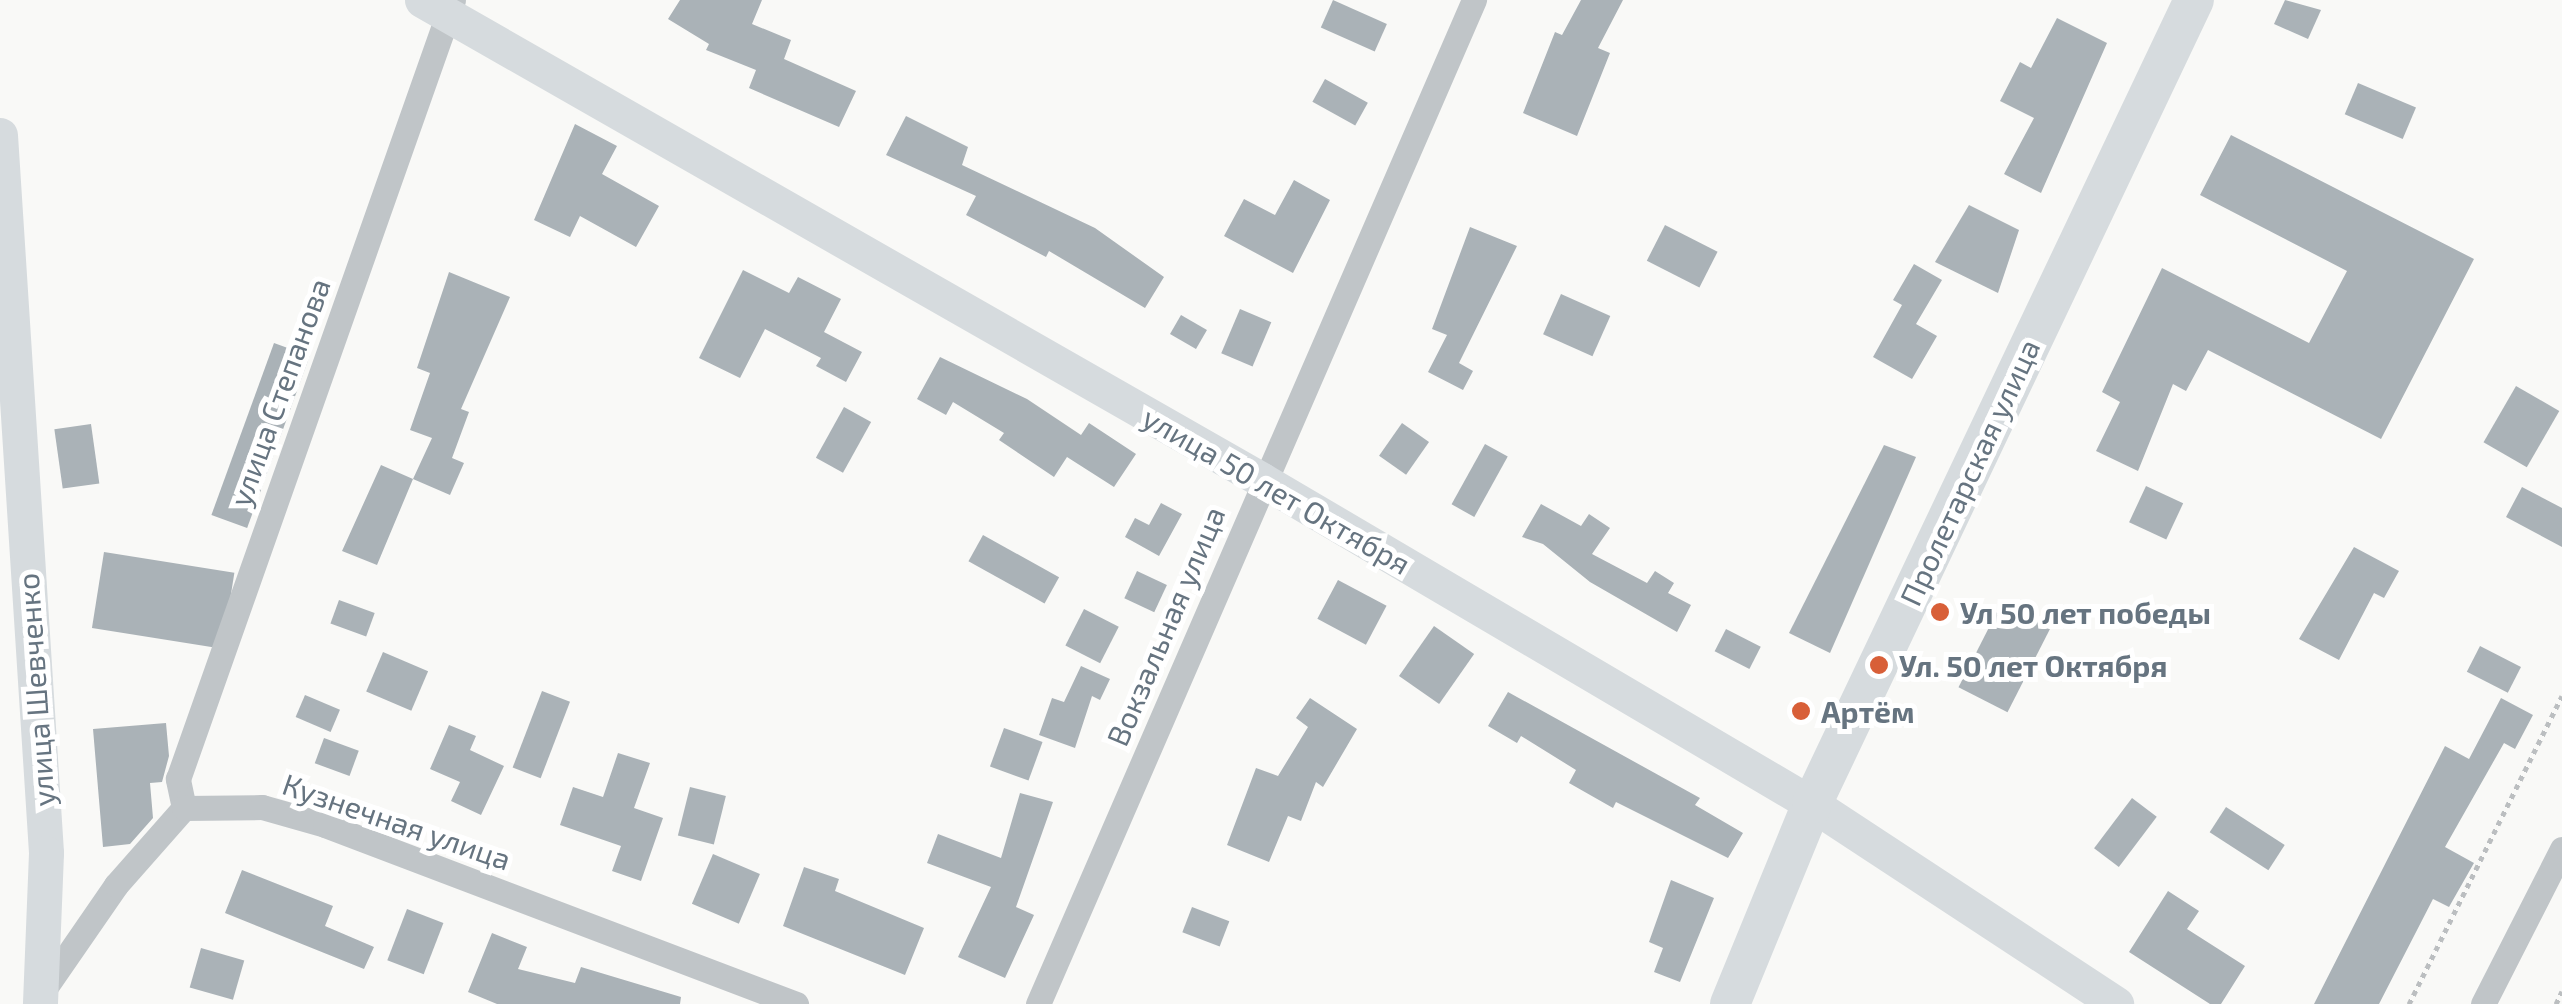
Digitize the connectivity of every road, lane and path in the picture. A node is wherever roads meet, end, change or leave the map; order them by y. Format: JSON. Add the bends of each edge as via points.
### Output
{"nodes":[{"id":1,"x":1474,"y":0,"type":"edge"},
{"id":2,"x":2194,"y":0,"type":"edge"},
{"id":3,"x":441,"y":4,"type":"edge"},
{"id":4,"x":0,"y":135,"type":"edge"},
{"id":5,"x":1262,"y":480,"type":"junction"},
{"id":6,"x":11,"y":491,"type":"edge"},
{"id":7,"x":2562,"y":696,"type":"edge"},
{"id":8,"x":1812,"y":804,"type":"junction"},
{"id":9,"x":184,"y":808,"type":"junction"},
{"id":10,"x":2562,"y":848,"type":"edge"},
{"id":11,"x":2562,"y":991,"type":"edge"},
{"id":12,"x":43,"y":996,"type":"edge"},
{"id":13,"x":796,"y":1004,"type":"edge"},
{"id":14,"x":1038,"y":1004,"type":"edge"},
{"id":15,"x":1730,"y":1004,"type":"edge"},
{"id":16,"x":2116,"y":1004,"type":"edge"},
{"id":17,"x":2408,"y":1004,"type":"edge"},
{"id":18,"x":2483,"y":1004,"type":"edge"},
{"id":19,"x":2556,"y":1004,"type":"edge"}],
"edges":[{"from":1,"to":5,"type":"street","name":"Вокзальная улица"},
{"from":2,"to":8,"type":"main road","name":"Пролетарская улица"},
{"from":3,"to":5,"type":"street","name":"улица 50 лет Октября"},
{"from":3,"to":9,"type":"street","name":"улица Степанова","via":[[178,779]]},
{"from":4,"to":6,"type":"street","name":"улица Шевченко"},
{"from":5,"to":8,"type":"street","name":"улица 50 лет Октября"},
{"from":5,"to":14,"type":"street","name":"Вокзальная улица"},
{"from":6,"to":12,"type":"street","name":"улица Шевченко","via":[[46,853]]},
{"from":7,"to":17,"type":"path"},
{"from":8,"to":15,"type":"main road","name":"Пролетарская улица"},
{"from":8,"to":16,"type":"street","name":"улица 50 лет Октября"},
{"from":9,"to":12,"type":"street","via":[[116,885]]},
{"from":9,"to":13,"type":"street","name":"Кузнечная улица","via":[[262,807],[325,825]]},
{"from":10,"to":18,"type":"street"},
{"from":11,"to":19,"type":"path"}]}
